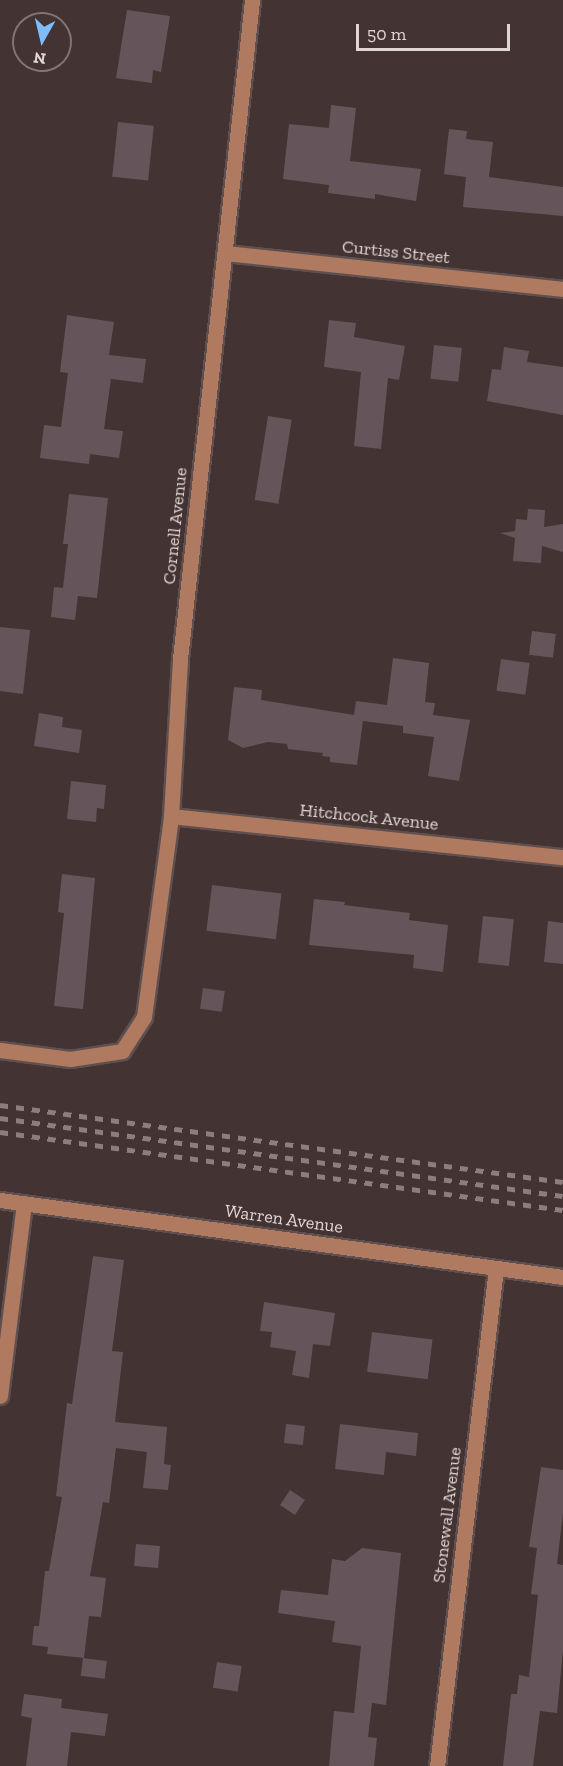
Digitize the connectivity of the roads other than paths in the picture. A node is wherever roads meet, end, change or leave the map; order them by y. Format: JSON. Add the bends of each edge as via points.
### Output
{"nodes":[{"id":1,"x":252,"y":0,"type":"edge"},
{"id":2,"x":226,"y":253,"type":"junction"},
{"id":3,"x":563,"y":289,"type":"edge"},
{"id":4,"x":171,"y":816,"type":"junction"},
{"id":5,"x":563,"y":857,"type":"edge"},
{"id":6,"x":0,"y":1050,"type":"edge"},
{"id":7,"x":0,"y":1200,"type":"edge"},
{"id":8,"x":24,"y":1203,"type":"junction"},
{"id":9,"x":496,"y":1268,"type":"junction"},
{"id":10,"x":563,"y":1277,"type":"edge"},
{"id":11,"x":0,"y":1396,"type":"edge"},
{"id":12,"x":437,"y":1766,"type":"edge"}],
"edges":[{"from":1,"to":2,"type":"street","name":"Cornell Avenue"},
{"from":2,"to":3,"type":"street","name":"Curtiss Street"},
{"from":2,"to":4,"type":"street","name":"Cornell Avenue","via":[[180,659]]},
{"from":4,"to":5,"type":"street","name":"Hitchcock Avenue"},
{"from":4,"to":6,"type":"street","name":"Cornell Avenue","via":[[144,1017],[122,1051],[70,1059]]},
{"from":7,"to":8,"type":"street","name":"Warren Avenue"},
{"from":8,"to":9,"type":"street","name":"Warren Avenue"},
{"from":8,"to":11,"type":"street"},
{"from":9,"to":10,"type":"street","name":"Warren Avenue"},
{"from":9,"to":12,"type":"street","name":"Stonewall Avenue"}]}
